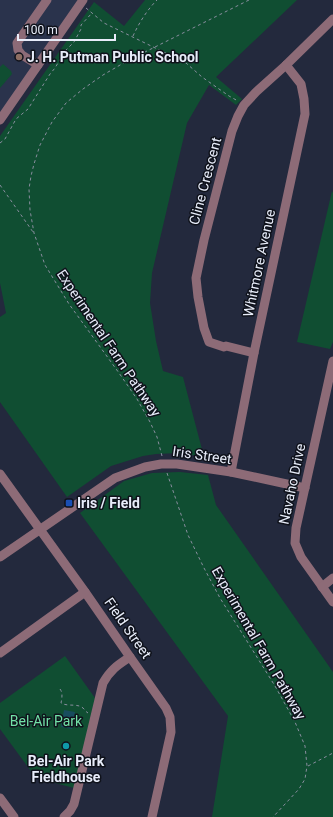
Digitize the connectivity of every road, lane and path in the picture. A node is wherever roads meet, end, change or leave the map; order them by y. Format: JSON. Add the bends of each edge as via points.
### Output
{"nodes":[{"id":1,"x":47,"y":0,"type":"edge"},
{"id":2,"x":157,"y":0,"type":"edge"},
{"id":3,"x":249,"y":0,"type":"edge"},
{"id":4,"x":81,"y":2,"type":"edge"},
{"id":5,"x":92,"y":13,"type":"junction"},
{"id":6,"x":333,"y":19,"type":"edge"},
{"id":7,"x":132,"y":36,"type":"junction"},
{"id":8,"x":154,"y":47,"type":"junction"},
{"id":9,"x":38,"y":65,"type":"junction"},
{"id":10,"x":286,"y":65,"type":"junction"},
{"id":11,"x":244,"y":105,"type":"junction"},
{"id":12,"x":0,"y":120,"type":"edge"},
{"id":13,"x":0,"y":143,"type":"edge"},
{"id":14,"x":0,"y":185,"type":"edge"},
{"id":15,"x":34,"y":233,"type":"junction"},
{"id":16,"x":254,"y":353,"type":"junction"},
{"id":17,"x":333,"y":362,"type":"edge"},
{"id":18,"x":162,"y":456,"type":"dead end"},
{"id":19,"x":231,"y":472,"type":"junction"},
{"id":20,"x":167,"y":473,"type":"dead end"},
{"id":21,"x":0,"y":474,"type":"edge"},
{"id":22,"x":305,"y":488,"type":"junction"},
{"id":23,"x":40,"y":529,"type":"junction"},
{"id":24,"x":0,"y":557,"type":"edge"},
{"id":25,"x":333,"y":578,"type":"edge"},
{"id":26,"x":322,"y":587,"type":"junction"},
{"id":27,"x":85,"y":592,"type":"junction"},
{"id":28,"x":333,"y":602,"type":"edge"},
{"id":29,"x":0,"y":653,"type":"edge"},
{"id":30,"x":130,"y":657,"type":"junction"},
{"id":31,"x":60,"y":689,"type":"dead end"},
{"id":32,"x":94,"y":719,"type":"junction"},
{"id":33,"x":333,"y":753,"type":"edge"},
{"id":34,"x":307,"y":766,"type":"junction"},
{"id":35,"x":0,"y":798,"type":"edge"},
{"id":36,"x":14,"y":817,"type":"edge"},
{"id":37,"x":64,"y":817,"type":"edge"},
{"id":38,"x":152,"y":817,"type":"edge"},
{"id":39,"x":273,"y":817,"type":"edge"}],
"edges":[{"from":1,"to":9,"type":"street","via":[[17,44],[22,55]]},
{"from":2,"to":7,"type":"path"},
{"from":3,"to":8,"type":"path","name":"Experimental Farm Pathway"},
{"from":4,"to":5,"type":"path"},
{"from":4,"to":9,"type":"street"},
{"from":5,"to":7,"type":"path","via":[[104,23]]},
{"from":5,"to":13,"type":"path","via":[[81,25],[74,42],[65,51],[28,109],[16,119]]},
{"from":6,"to":10,"type":"street","name":"Cline Crescent"},
{"from":7,"to":8,"type":"path"},
{"from":8,"to":11,"type":"path","via":[[186,63]]},
{"from":8,"to":15,"type":"path","name":"Experimental Farm Pathway","via":[[127,60],[83,89],[66,103],[52,122],[40,145],[31,176],[30,210]]},
{"from":9,"to":12,"type":"street"},
{"from":10,"to":11,"type":"street","name":"Cline Crescent"},
{"from":10,"to":16,"type":"street","name":"Whitmore Avenue","via":[[301,84],[305,114]]},
{"from":11,"to":16,"type":"street","name":"Cline Crescent","via":[[232,131],[196,278],[202,320],[209,342]]},
{"from":14,"to":15,"type":"path"},
{"from":15,"to":18,"type":"path","name":"Experimental Farm Pathway","via":[[45,265],[69,304],[137,399],[157,437]]},
{"from":16,"to":19,"type":"street","name":"Whitmore Avenue"},
{"from":17,"to":22,"type":"street","name":"Navaho Drive"},
{"from":19,"to":22,"type":"street","name":"Iris Street"},
{"from":19,"to":23,"type":"street","name":"Iris Street","via":[[177,464],[145,467],[115,478]]},
{"from":20,"to":34,"type":"path","name":"Experimental Farm Pathway","via":[[194,549],[220,598],[286,704],[303,740]]},
{"from":21,"to":23,"type":"street","name":"Field Street"},
{"from":22,"to":26,"type":"street","name":"Navaho Drive","via":[[295,543],[301,557]]},
{"from":23,"to":24,"type":"street","name":"Iris Street"},
{"from":23,"to":27,"type":"street","name":"Field Street"},
{"from":25,"to":26,"type":"street"},
{"from":26,"to":28,"type":"street","name":"Navaho Drive"},
{"from":27,"to":29,"type":"street"},
{"from":27,"to":30,"type":"street","name":"Field Street"},
{"from":30,"to":32,"type":"street","via":[[108,674],[103,683]]},
{"from":30,"to":38,"type":"street","name":"Field Street","via":[[170,717],[171,732]]},
{"from":31,"to":32,"type":"path","via":[[61,703],[82,708]]},
{"from":32,"to":37,"type":"street","via":[[74,804]]},
{"from":33,"to":34,"type":"path"},
{"from":34,"to":39,"type":"path","name":"Experimental Farm Pathway","via":[[305,779],[299,789]]},
{"from":35,"to":36,"type":"street"}]}
